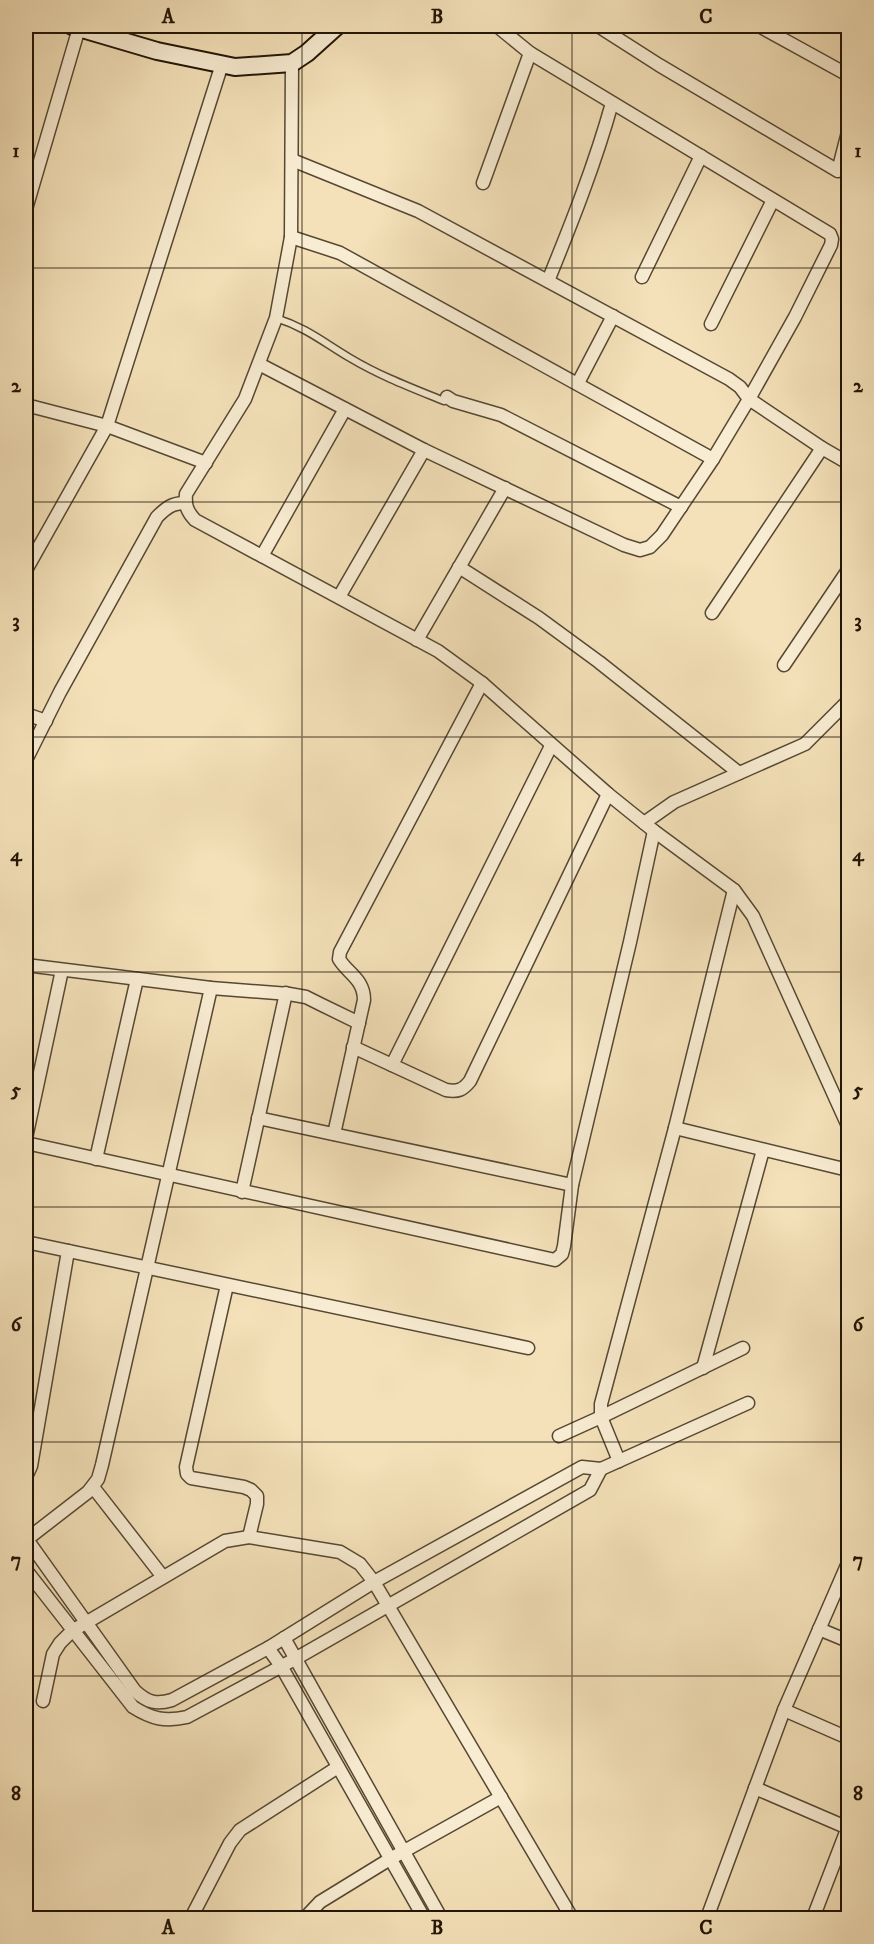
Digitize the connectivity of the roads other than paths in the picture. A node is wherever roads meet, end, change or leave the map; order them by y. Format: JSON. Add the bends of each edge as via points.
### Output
{"nodes":[{"id":1,"x":75,"y":26,"type":"edge"},
{"id":2,"x":337,"y":26,"type":"edge"},
{"id":3,"x":497,"y":26,"type":"edge"},
{"id":4,"x":598,"y":26,"type":"edge"},
{"id":5,"x":759,"y":26,"type":"edge"},
{"id":6,"x":530,"y":52,"type":"junction"},
{"id":7,"x":292,"y":63,"type":"junction"},
{"id":8,"x":222,"y":64,"type":"junction"},
{"id":9,"x":849,"y":75,"type":"edge"},
{"id":10,"x":612,"y":103,"type":"junction"},
{"id":11,"x":849,"y":132,"type":"edge"},
{"id":12,"x":701,"y":156,"type":"junction"},
{"id":13,"x":292,"y":160,"type":"junction"},
{"id":14,"x":483,"y":183,"type":"dead end"},
{"id":15,"x":773,"y":200,"type":"junction"},
{"id":16,"x":26,"y":210,"type":"edge"},
{"id":17,"x":291,"y":237,"type":"junction"},
{"id":18,"x":642,"y":277,"type":"dead end"},
{"id":19,"x":548,"y":281,"type":"junction"},
{"id":20,"x":612,"y":316,"type":"junction"},
{"id":21,"x":276,"y":318,"type":"junction"},
{"id":22,"x":711,"y":324,"type":"dead end"},
{"id":23,"x":259,"y":364,"type":"junction"},
{"id":24,"x":578,"y":384,"type":"junction"},
{"id":25,"x":445,"y":399,"type":"joint"},
{"id":26,"x":749,"y":399,"type":"junction"},
{"id":27,"x":26,"y":405,"type":"edge"},
{"id":28,"x":345,"y":409,"type":"junction"},
{"id":29,"x":107,"y":426,"type":"junction"},
{"id":30,"x":822,"y":448,"type":"junction"},
{"id":31,"x":424,"y":450,"type":"junction"},
{"id":32,"x":713,"y":459,"type":"junction"},
{"id":33,"x":206,"y":463,"type":"junction"},
{"id":34,"x":849,"y":463,"type":"edge"},
{"id":35,"x":505,"y":488,"type":"junction"},
{"id":36,"x":185,"y":503,"type":"junction"},
{"id":37,"x":681,"y":507,"type":"junction"},
{"id":38,"x":262,"y":556,"type":"junction"},
{"id":39,"x":459,"y":567,"type":"junction"},
{"id":40,"x":26,"y":570,"type":"edge"},
{"id":41,"x":849,"y":570,"type":"edge"},
{"id":42,"x":339,"y":597,"type":"junction"},
{"id":43,"x":712,"y":613,"type":"dead end"},
{"id":44,"x":417,"y":640,"type":"junction"},
{"id":45,"x":784,"y":665,"type":"dead end"},
{"id":46,"x":482,"y":683,"type":"junction"},
{"id":47,"x":849,"y":701,"type":"edge"},
{"id":48,"x":26,"y":714,"type":"edge"},
{"id":49,"x":46,"y":721,"type":"junction"},
{"id":50,"x":551,"y":746,"type":"junction"},
{"id":51,"x":26,"y":760,"type":"edge"},
{"id":52,"x":739,"y":774,"type":"junction"},
{"id":53,"x":608,"y":794,"type":"junction"},
{"id":54,"x":649,"y":827,"type":"junction"},
{"id":55,"x":734,"y":890,"type":"junction"},
{"id":56,"x":26,"y":965,"type":"edge"},
{"id":57,"x":62,"y":970,"type":"junction"},
{"id":58,"x":137,"y":979,"type":"junction"},
{"id":59,"x":211,"y":988,"type":"junction"},
{"id":60,"x":286,"y":993,"type":"junction"},
{"id":61,"x":359,"y":1023,"type":"junction"},
{"id":62,"x":353,"y":1047,"type":"junction"},
{"id":63,"x":392,"y":1065,"type":"junction"},
{"id":64,"x":258,"y":1118,"type":"junction"},
{"id":65,"x":849,"y":1126,"type":"edge"},
{"id":66,"x":675,"y":1128,"type":"junction"},
{"id":67,"x":334,"y":1134,"type":"junction"},
{"id":68,"x":26,"y":1137,"type":"edge"},
{"id":69,"x":26,"y":1143,"type":"edge"},
{"id":70,"x":762,"y":1150,"type":"junction"},
{"id":71,"x":96,"y":1159,"type":"junction"},
{"id":72,"x":849,"y":1170,"type":"edge"},
{"id":73,"x":168,"y":1175,"type":"junction"},
{"id":74,"x":572,"y":1185,"type":"junction"},
{"id":75,"x":242,"y":1192,"type":"junction"},
{"id":76,"x":26,"y":1242,"type":"edge"},
{"id":77,"x":68,"y":1251,"type":"junction"},
{"id":78,"x":147,"y":1268,"type":"junction"},
{"id":79,"x":227,"y":1285,"type":"junction"},
{"id":80,"x":528,"y":1348,"type":"dead end"},
{"id":81,"x":743,"y":1348,"type":"dead end"},
{"id":82,"x":703,"y":1368,"type":"junction"},
{"id":83,"x":748,"y":1403,"type":"dead end"},
{"id":84,"x":600,"y":1418,"type":"junction"},
{"id":85,"x":559,"y":1436,"type":"dead end"},
{"id":86,"x":619,"y":1461,"type":"junction"},
{"id":87,"x":601,"y":1469,"type":"junction"},
{"id":88,"x":26,"y":1477,"type":"edge"},
{"id":89,"x":93,"y":1487,"type":"junction"},
{"id":90,"x":249,"y":1537,"type":"junction"},
{"id":91,"x":26,"y":1539,"type":"edge"},
{"id":92,"x":849,"y":1563,"type":"edge"},
{"id":93,"x":26,"y":1570,"type":"edge"},
{"id":94,"x":164,"y":1577,"type":"junction"},
{"id":95,"x":374,"y":1582,"type":"junction"},
{"id":96,"x":388,"y":1605,"type":"junction"},
{"id":97,"x":86,"y":1622,"type":"junction"},
{"id":98,"x":819,"y":1629,"type":"junction"},
{"id":99,"x":72,"y":1631,"type":"junction"},
{"id":100,"x":284,"y":1638,"type":"junction"},
{"id":101,"x":849,"y":1641,"type":"edge"},
{"id":102,"x":268,"y":1648,"type":"junction"},
{"id":103,"x":295,"y":1659,"type":"junction"},
{"id":104,"x":281,"y":1666,"type":"junction"},
{"id":105,"x":43,"y":1701,"type":"dead end"},
{"id":106,"x":151,"y":1702,"type":"junction"},
{"id":107,"x":784,"y":1710,"type":"junction"},
{"id":108,"x":146,"y":1715,"type":"junction"},
{"id":109,"x":849,"y":1738,"type":"edge"},
{"id":110,"x":338,"y":1767,"type":"junction"},
{"id":111,"x":755,"y":1788,"type":"junction"},
{"id":112,"x":501,"y":1797,"type":"junction"},
{"id":113,"x":848,"y":1827,"type":"edge"},
{"id":114,"x":403,"y":1851,"type":"junction"},
{"id":115,"x":390,"y":1858,"type":"junction"},
{"id":116,"x":191,"y":1918,"type":"edge"},
{"id":117,"x":305,"y":1918,"type":"edge"},
{"id":118,"x":424,"y":1918,"type":"edge"},
{"id":119,"x":441,"y":1918,"type":"edge"},
{"id":120,"x":572,"y":1918,"type":"edge"},
{"id":121,"x":708,"y":1918,"type":"edge"},
{"id":122,"x":813,"y":1918,"type":"edge"}],
"edges":[{"from":1,"to":8,"type":"main road","via":[[157,51]]},
{"from":1,"to":16,"type":"street"},
{"from":2,"to":7,"type":"main road"},
{"from":3,"to":6,"type":"street"},
{"from":4,"to":11,"type":"street","via":[[838,171]]},
{"from":5,"to":9,"type":"street"},
{"from":6,"to":10,"type":"street"},
{"from":6,"to":14,"type":"street"},
{"from":7,"to":8,"type":"main road"},
{"from":7,"to":13,"type":"street"},
{"from":8,"to":29,"type":"street"},
{"from":10,"to":12,"type":"street"},
{"from":10,"to":19,"type":"street","via":[[598,153]]},
{"from":12,"to":15,"type":"street"},
{"from":12,"to":18,"type":"street"},
{"from":13,"to":17,"type":"street"},
{"from":13,"to":19,"type":"street","via":[[418,211]]},
{"from":15,"to":22,"type":"street"},
{"from":15,"to":26,"type":"street","via":[[825,230],[832,239],[795,317]]},
{"from":17,"to":21,"type":"street"},
{"from":17,"to":24,"type":"street","via":[[340,253]]},
{"from":19,"to":20,"type":"street"},
{"from":20,"to":24,"type":"street"},
{"from":20,"to":26,"type":"street","via":[[729,379]]},
{"from":21,"to":23,"type":"street"},
{"from":21,"to":25,"type":"lane","via":[[296,324],[388,378]]},
{"from":23,"to":28,"type":"street"},
{"from":23,"to":33,"type":"street","via":[[245,399]]},
{"from":24,"to":32,"type":"street"},
{"from":25,"to":37,"type":"street","via":[[501,415]]},
{"from":26,"to":30,"type":"street"},
{"from":26,"to":32,"type":"street"},
{"from":27,"to":29,"type":"street"},
{"from":28,"to":31,"type":"street"},
{"from":28,"to":38,"type":"street"},
{"from":29,"to":33,"type":"street"},
{"from":29,"to":40,"type":"street"},
{"from":30,"to":34,"type":"street"},
{"from":30,"to":43,"type":"street"},
{"from":31,"to":35,"type":"street"},
{"from":31,"to":42,"type":"street"},
{"from":32,"to":37,"type":"street"},
{"from":33,"to":36,"type":"street","via":[[186,494]]},
{"from":35,"to":37,"type":"street","via":[[640,550],[650,547],[662,535]]},
{"from":35,"to":39,"type":"street"},
{"from":36,"to":38,"type":"street","via":[[195,520]]},
{"from":36,"to":49,"type":"street","via":[[165,508],[157,517]]},
{"from":38,"to":42,"type":"street"},
{"from":39,"to":44,"type":"street"},
{"from":39,"to":52,"type":"street","via":[[599,662]]},
{"from":41,"to":45,"type":"street"},
{"from":42,"to":44,"type":"street"},
{"from":44,"to":46,"type":"street"},
{"from":46,"to":50,"type":"street"},
{"from":46,"to":61,"type":"street","via":[[340,952],[339,959],[364,992]]},
{"from":47,"to":52,"type":"street","via":[[805,744]]},
{"from":48,"to":49,"type":"street"},
{"from":49,"to":51,"type":"street"},
{"from":50,"to":53,"type":"street"},
{"from":50,"to":63,"type":"street"},
{"from":52,"to":54,"type":"street","via":[[674,802]]},
{"from":53,"to":54,"type":"street"},
{"from":53,"to":63,"type":"street","via":[[470,1081],[456,1092],[446,1090]]},
{"from":54,"to":55,"type":"street"},
{"from":54,"to":74,"type":"street","via":[[630,942]]},
{"from":55,"to":65,"type":"street","via":[[753,916]]},
{"from":55,"to":66,"type":"street"},
{"from":56,"to":57,"type":"street"},
{"from":57,"to":58,"type":"street"},
{"from":57,"to":68,"type":"street"},
{"from":58,"to":59,"type":"street"},
{"from":58,"to":71,"type":"street"},
{"from":59,"to":60,"type":"street"},
{"from":59,"to":73,"type":"street"},
{"from":60,"to":61,"type":"street","via":[[306,997]]},
{"from":60,"to":64,"type":"street"},
{"from":61,"to":62,"type":"street"},
{"from":62,"to":63,"type":"street"},
{"from":62,"to":67,"type":"street"},
{"from":64,"to":67,"type":"street"},
{"from":64,"to":75,"type":"street"},
{"from":66,"to":70,"type":"street"},
{"from":66,"to":84,"type":"street"},
{"from":67,"to":74,"type":"street"},
{"from":69,"to":71,"type":"street"},
{"from":70,"to":72,"type":"street"},
{"from":70,"to":82,"type":"street"},
{"from":71,"to":73,"type":"street"},
{"from":73,"to":75,"type":"street"},
{"from":73,"to":78,"type":"street"},
{"from":74,"to":75,"type":"street","via":[[564,1246],[555,1260]]},
{"from":76,"to":77,"type":"street"},
{"from":77,"to":78,"type":"street"},
{"from":77,"to":88,"type":"street"},
{"from":78,"to":79,"type":"street"},
{"from":78,"to":89,"type":"street","via":[[102,1465]]},
{"from":79,"to":80,"type":"street"},
{"from":79,"to":90,"type":"street","via":[[186,1473],[191,1478],[251,1490],[257,1504]]},
{"from":81,"to":82,"type":"street"},
{"from":82,"to":84,"type":"street"},
{"from":83,"to":86,"type":"street"},
{"from":84,"to":85,"type":"street"},
{"from":84,"to":86,"type":"street"},
{"from":86,"to":87,"type":"street"},
{"from":87,"to":95,"type":"street","via":[[582,1467]]},
{"from":87,"to":96,"type":"street","via":[[590,1490]]},
{"from":89,"to":91,"type":"street"},
{"from":89,"to":94,"type":"street"},
{"from":90,"to":94,"type":"street","via":[[225,1541]]},
{"from":90,"to":95,"type":"street","via":[[340,1552],[360,1564]]},
{"from":91,"to":97,"type":"street"},
{"from":92,"to":98,"type":"street"},
{"from":93,"to":99,"type":"street"},
{"from":94,"to":97,"type":"street"},
{"from":95,"to":96,"type":"street"},
{"from":95,"to":100,"type":"street"},
{"from":96,"to":103,"type":"street"},
{"from":96,"to":112,"type":"street"},
{"from":97,"to":99,"type":"street"},
{"from":97,"to":106,"type":"street","via":[[135,1691]]},
{"from":98,"to":101,"type":"street"},
{"from":98,"to":107,"type":"street"},
{"from":99,"to":105,"type":"street","via":[[53,1654]]},
{"from":99,"to":108,"type":"street","via":[[133,1707]]},
{"from":100,"to":102,"type":"street"},
{"from":100,"to":103,"type":"street"},
{"from":102,"to":104,"type":"street"},
{"from":102,"to":106,"type":"street","via":[[172,1700]]},
{"from":103,"to":104,"type":"street"},
{"from":103,"to":114,"type":"street"},
{"from":104,"to":108,"type":"street","via":[[187,1716],[159,1720]]},
{"from":104,"to":110,"type":"street"},
{"from":106,"to":108,"type":"street"},
{"from":107,"to":109,"type":"street"},
{"from":107,"to":111,"type":"street"},
{"from":110,"to":115,"type":"street"},
{"from":110,"to":116,"type":"street","via":[[240,1830]]},
{"from":111,"to":113,"type":"street"},
{"from":111,"to":121,"type":"street"},
{"from":112,"to":114,"type":"street"},
{"from":112,"to":120,"type":"street"},
{"from":113,"to":122,"type":"street"},
{"from":114,"to":115,"type":"street"},
{"from":114,"to":119,"type":"street"},
{"from":115,"to":117,"type":"street","via":[[320,1902]]},
{"from":115,"to":118,"type":"street"}]}
